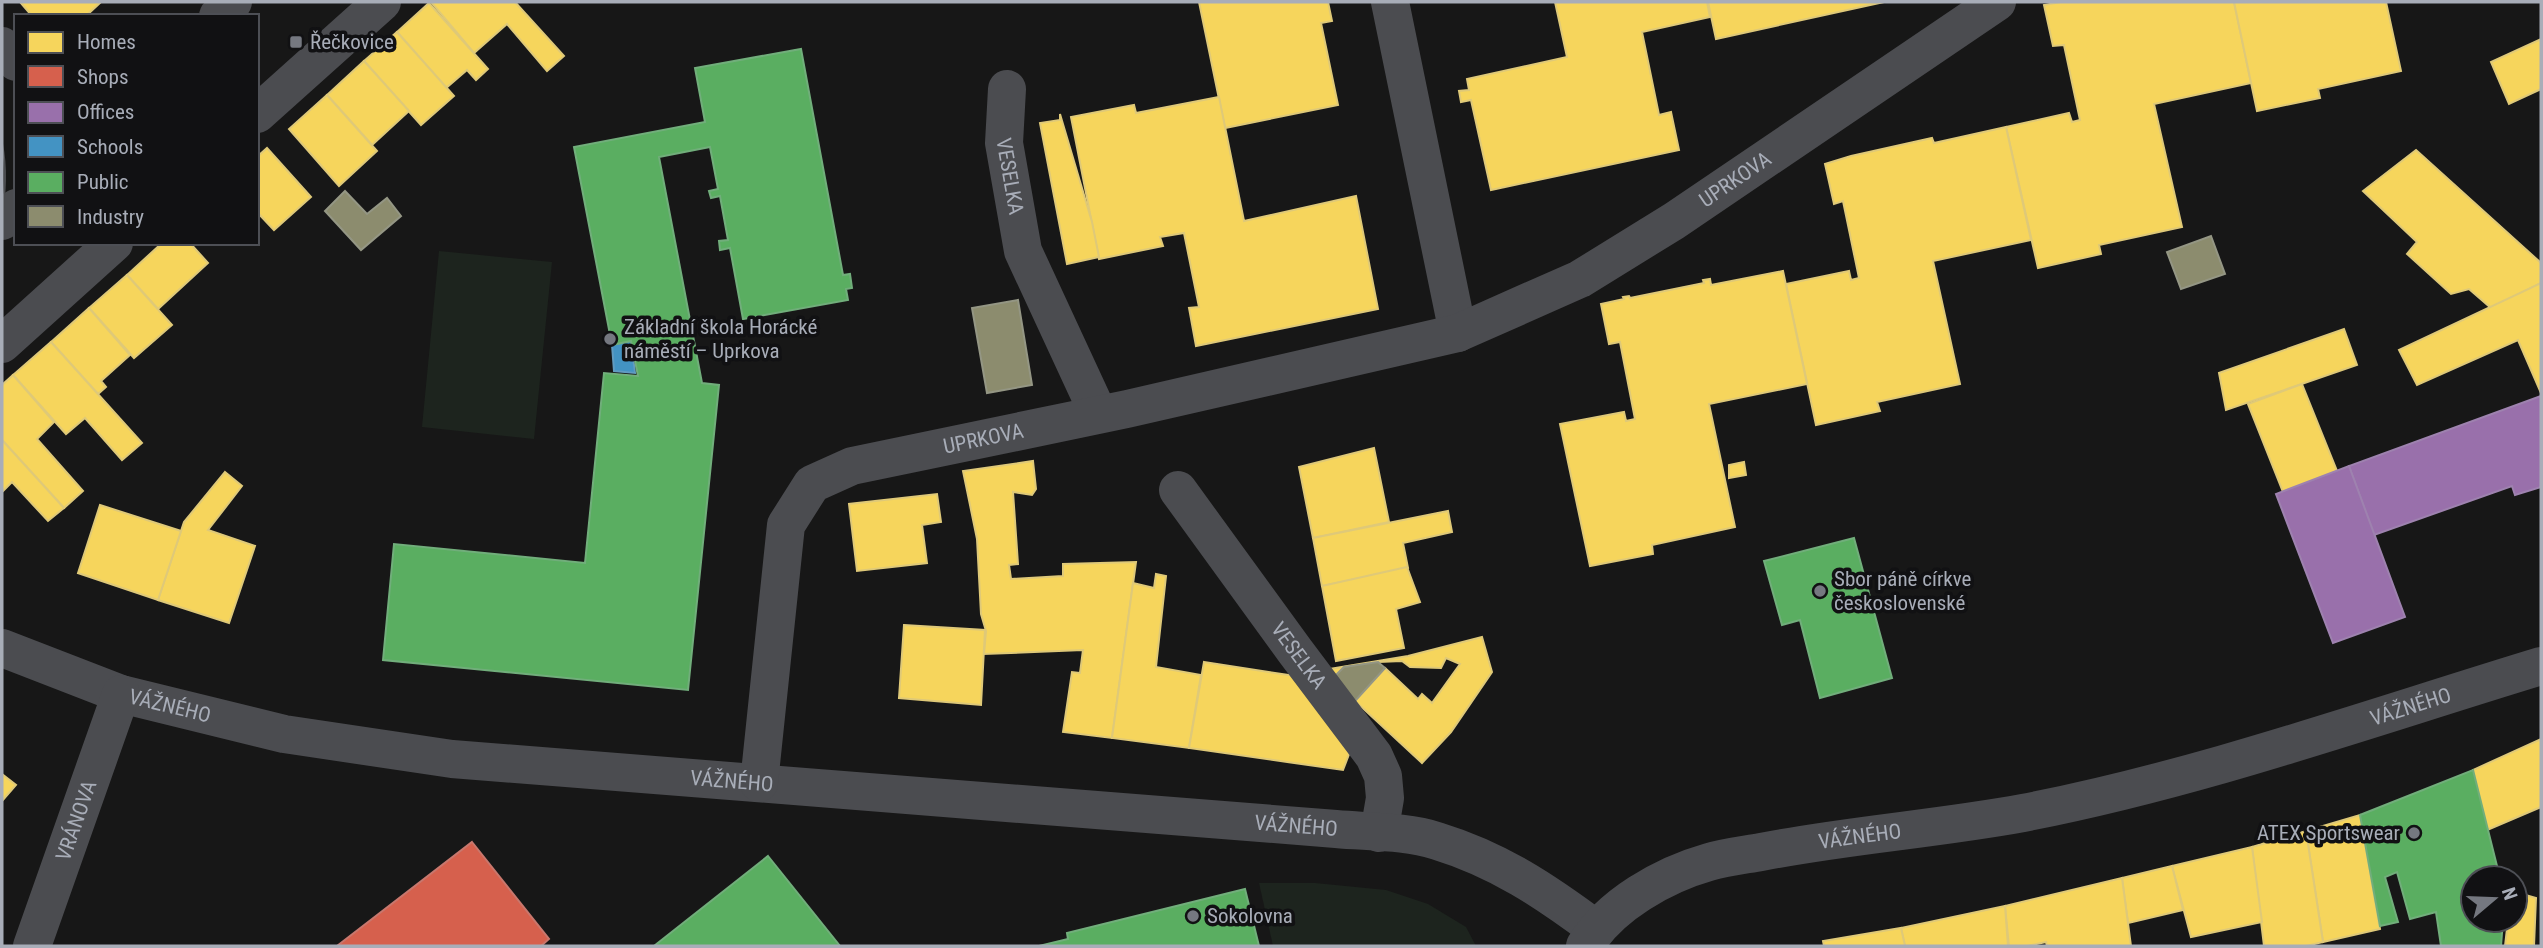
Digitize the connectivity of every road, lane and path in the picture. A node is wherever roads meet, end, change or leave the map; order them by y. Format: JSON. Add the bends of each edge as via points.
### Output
{"nodes":[{"id":1,"x":233,"y":2,"type":"edge"},
{"id":2,"x":382,"y":2,"type":"edge"},
{"id":3,"x":1390,"y":2,"type":"edge"},
{"id":4,"x":1997,"y":2,"type":"edge"},
{"id":5,"x":220,"y":14,"type":"edge"},
{"id":6,"x":2,"y":46,"type":"edge"},
{"id":7,"x":14,"y":60,"type":"edge"},
{"id":8,"x":1007,"y":89,"type":"dead end"},
{"id":9,"x":259,"y":112,"type":"edge"},
{"id":10,"x":112,"y":245,"type":"edge"},
{"id":11,"x":1458,"y":333,"type":"junction"},
{"id":12,"x":2,"y":344,"type":"edge"},
{"id":13,"x":1098,"y":413,"type":"junction"},
{"id":14,"x":1178,"y":490,"type":"dead end"},
{"id":15,"x":2,"y":648,"type":"edge"},
{"id":16,"x":2541,"y":666,"type":"edge"},
{"id":17,"x":121,"y":694,"type":"junction"},
{"id":18,"x":759,"y":783,"type":"junction"},
{"id":19,"x":1379,"y":834,"type":"junction"},
{"id":20,"x":1590,"y":938,"type":"edge"},
{"id":21,"x":32,"y":946,"type":"edge"}],
"edges":[{"from":1,"to":5,"type":"street"},
{"from":2,"to":9,"type":"street"},
{"from":3,"to":11,"type":"street"},
{"from":4,"to":11,"type":"street","name":"UPRKOVA","via":[[1592,272]]},
{"from":6,"to":7,"type":"street"},
{"from":8,"to":13,"type":"street","name":"VESELKA","via":[[1004,143],[1023,251]]},
{"from":10,"to":12,"type":"street"},
{"from":11,"to":13,"type":"street","name":"UPRKOVA"},
{"from":13,"to":18,"type":"street","name":"UPRKOVA","via":[[852,466],[813,484],[786,525]]},
{"from":14,"to":19,"type":"street","name":"VESELKA","via":[[1374,756],[1383,776],[1385,798]]},
{"from":15,"to":17,"type":"street","name":"VÁŽNÉHO"},
{"from":16,"to":20,"type":"street","name":"VÁŽNÉHO","via":[[2143,785],[2022,813],[1815,841],[1708,862],[1630,901]]},
{"from":17,"to":18,"type":"street","name":"VÁŽNÉHO","via":[[284,734],[452,759]]},
{"from":17,"to":21,"type":"street","name":"VRÁNOVA"},
{"from":18,"to":19,"type":"street","name":"VÁŽNÉHO"},
{"from":19,"to":20,"type":"street","name":"VÁŽNÉHO","via":[[1436,840],[1488,860],[1531,882]]}]}
